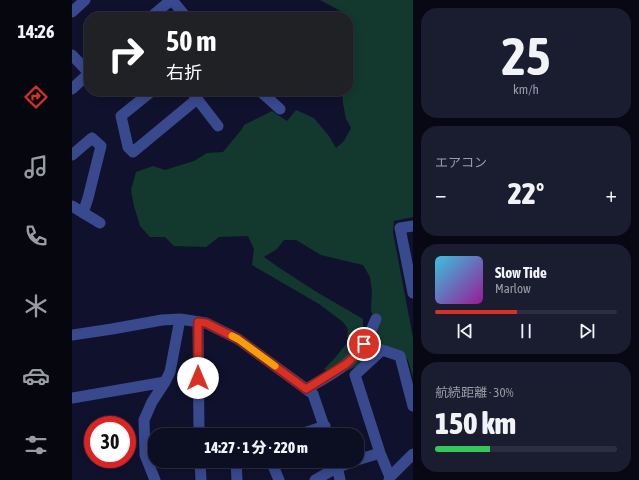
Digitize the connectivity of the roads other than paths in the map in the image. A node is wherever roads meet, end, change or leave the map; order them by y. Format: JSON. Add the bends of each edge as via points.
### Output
{"nodes":[{"id":1,"x":85,"y":0,"type":"edge"},
{"id":2,"x":171,"y":0,"type":"edge"},
{"id":3,"x":72,"y":12,"type":"edge"},
{"id":4,"x":157,"y":12,"type":"edge"},
{"id":5,"x":182,"y":12,"type":"edge"},
{"id":6,"x":72,"y":55,"type":"edge"},
{"id":7,"x":84,"y":68,"type":"edge"},
{"id":8,"x":84,"y":78,"type":"edge"},
{"id":9,"x":72,"y":89,"type":"edge"},
{"id":10,"x":146,"y":96,"type":"edge"},
{"id":11,"x":193,"y":96,"type":"edge"},
{"id":12,"x":195,"y":96,"type":"edge"},
{"id":13,"x":266,"y":96,"type":"edge"},
{"id":14,"x":280,"y":109,"type":"dead end"},
{"id":15,"x":218,"y":126,"type":"dead end"},
{"id":16,"x":72,"y":155,"type":"edge"},
{"id":17,"x":72,"y":206,"type":"edge"},
{"id":18,"x":83,"y":213,"type":"junction"},
{"id":19,"x":100,"y":223,"type":"dead end"},
{"id":20,"x":413,"y":226,"type":"edge"},
{"id":21,"x":413,"y":293,"type":"edge"},
{"id":22,"x":376,"y":319,"type":"dead end"},
{"id":23,"x":180,"y":320,"type":"junction"},
{"id":24,"x":198,"y":322,"type":"junction"},
{"id":25,"x":72,"y":335,"type":"edge"},
{"id":26,"x":165,"y":382,"type":"junction"},
{"id":27,"x":306,"y":389,"type":"junction"},
{"id":28,"x":72,"y":398,"type":"edge"},
{"id":29,"x":413,"y":406,"type":"edge"},
{"id":30,"x":199,"y":428,"type":"edge"},
{"id":31,"x":325,"y":428,"type":"edge"},
{"id":32,"x":380,"y":453,"type":"junction"},
{"id":33,"x":413,"y":454,"type":"edge"},
{"id":34,"x":364,"y":458,"type":"edge"},
{"id":35,"x":200,"y":468,"type":"edge"},
{"id":36,"x":236,"y":468,"type":"edge"},
{"id":37,"x":274,"y":468,"type":"edge"},
{"id":38,"x":332,"y":468,"type":"edge"},
{"id":39,"x":338,"y":468,"type":"edge"},
{"id":40,"x":390,"y":479,"type":"edge"},
{"id":41,"x":155,"y":480,"type":"edge"},
{"id":42,"x":200,"y":480,"type":"edge"},
{"id":43,"x":237,"y":480,"type":"edge"},
{"id":44,"x":279,"y":480,"type":"edge"},
{"id":45,"x":315,"y":480,"type":"edge"},
{"id":46,"x":340,"y":480,"type":"edge"}],
"edges":[{"from":1,"to":3,"type":"street"},
{"from":2,"to":4,"type":"street"},
{"from":2,"to":5,"type":"street"},
{"from":6,"to":7,"type":"street"},
{"from":8,"to":9,"type":"street"},
{"from":10,"to":11,"type":"street","via":[[121,116],[128,147],[133,152]]},
{"from":12,"to":15,"type":"street"},
{"from":13,"to":14,"type":"street"},
{"from":16,"to":18,"type":"street","via":[[92,138],[101,146]]},
{"from":17,"to":18,"type":"street"},
{"from":18,"to":19,"type":"street"},
{"from":20,"to":21,"type":"street","via":[[400,228]]},
{"from":22,"to":27,"type":"street","via":[[370,334],[356,355]]},
{"from":23,"to":24,"type":"street"},
{"from":23,"to":25,"type":"street","via":[[162,320]]},
{"from":23,"to":26,"type":"street","via":[[170,372]]},
{"from":24,"to":27,"type":"street","via":[[206,323],[238,339]]},
{"from":24,"to":30,"type":"street"},
{"from":26,"to":28,"type":"street"},
{"from":26,"to":41,"type":"street","via":[[144,420],[145,455]]},
{"from":27,"to":31,"type":"street","via":[[313,394]]},
{"from":29,"to":32,"type":"street","via":[[400,356],[382,350],[356,375]]},
{"from":32,"to":34,"type":"street"},
{"from":32,"to":40,"type":"street"},
{"from":33,"to":40,"type":"street"},
{"from":35,"to":42,"type":"street"},
{"from":36,"to":43,"type":"street"},
{"from":37,"to":44,"type":"street"},
{"from":38,"to":45,"type":"street"},
{"from":39,"to":46,"type":"street"}]}
